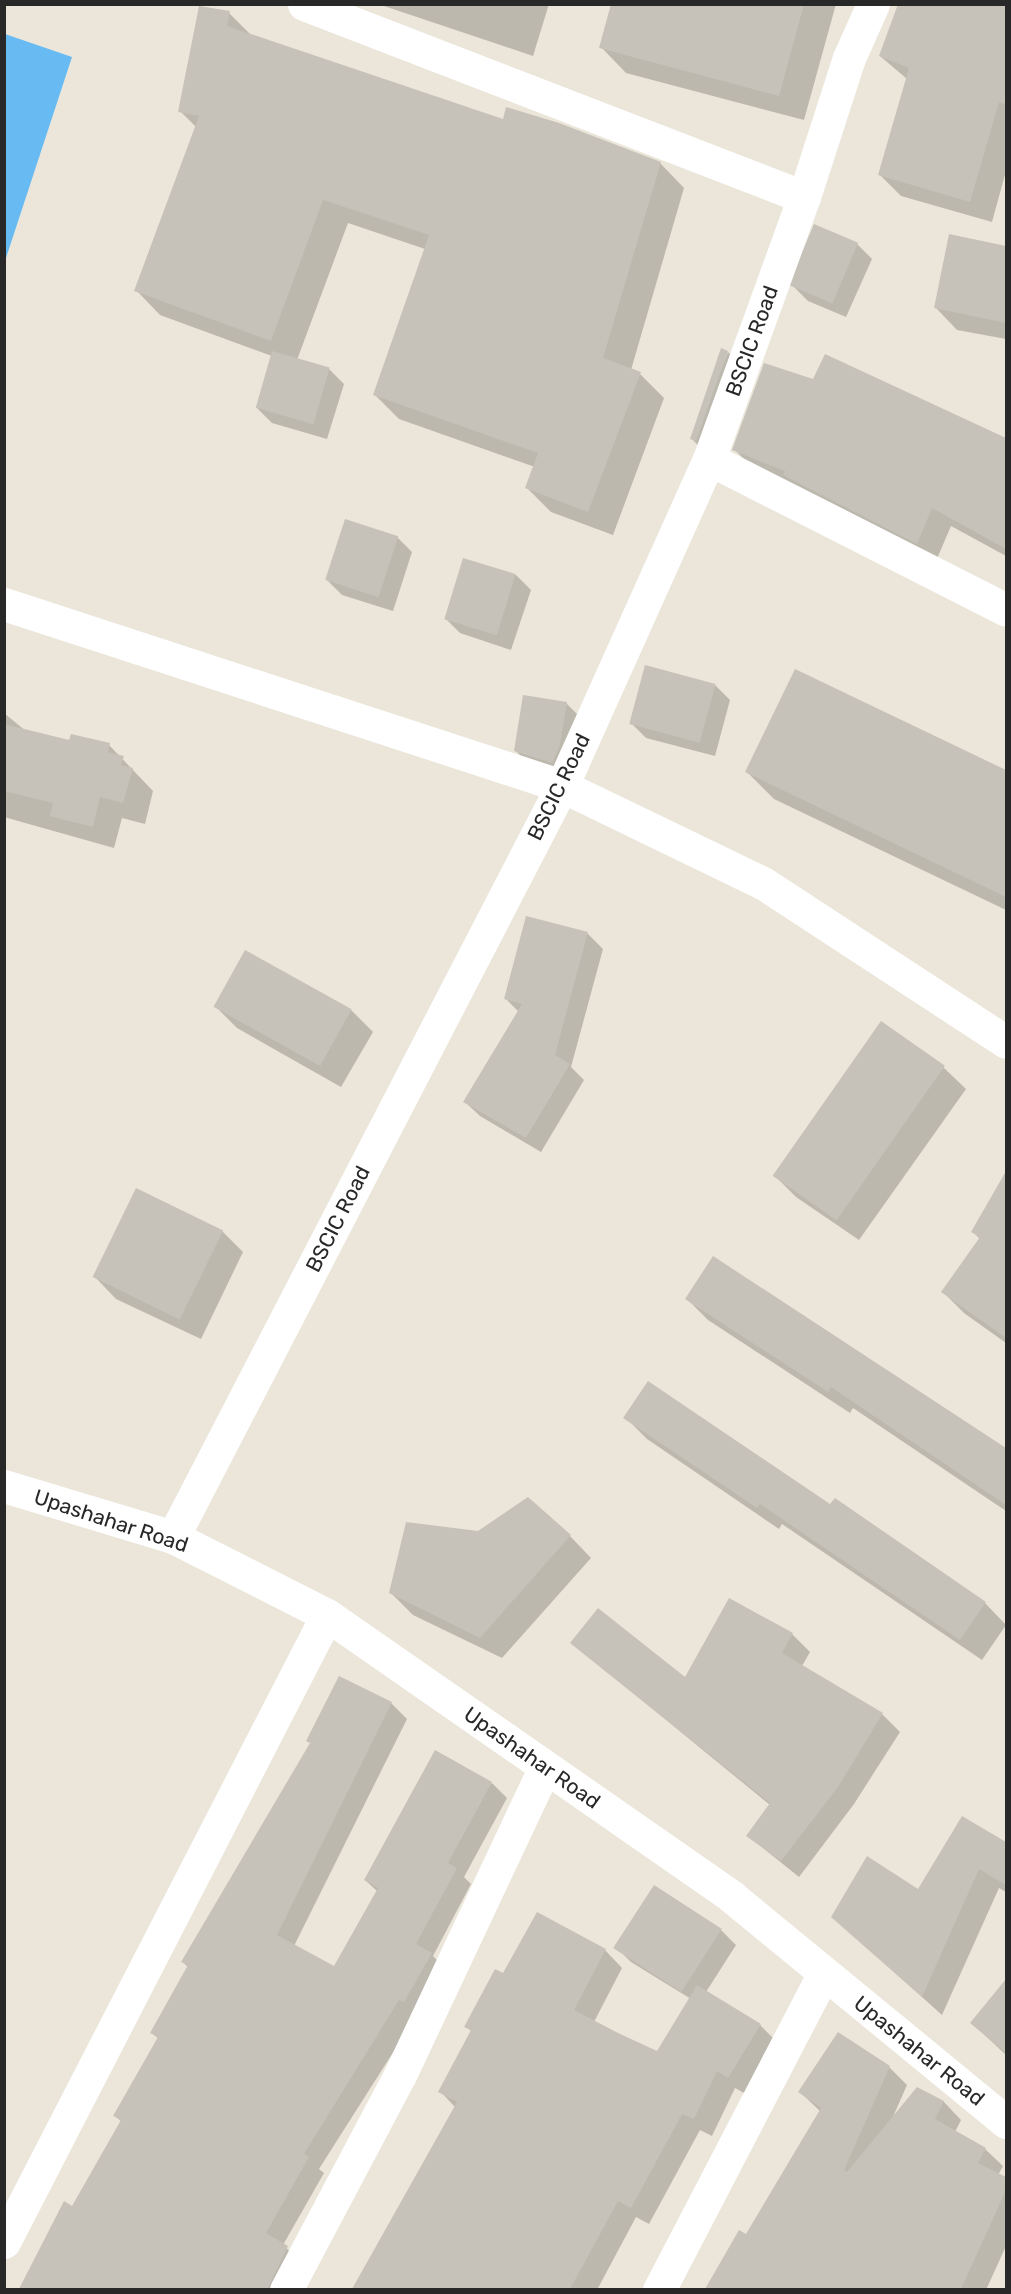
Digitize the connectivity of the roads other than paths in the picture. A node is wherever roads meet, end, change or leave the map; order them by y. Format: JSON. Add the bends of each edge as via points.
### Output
{"nodes":[{"id":1,"x":304,"y":4,"type":"edge"},
{"id":2,"x":873,"y":4,"type":"edge"},
{"id":3,"x":804,"y":197,"type":"junction"},
{"id":4,"x":709,"y":459,"type":"junction"},
{"id":5,"x":4,"y":604,"type":"edge"},
{"id":6,"x":1006,"y":610,"type":"edge"},
{"id":7,"x":562,"y":786,"type":"junction"},
{"id":8,"x":1006,"y":1042,"type":"edge"},
{"id":9,"x":4,"y":1486,"type":"edge"},
{"id":10,"x":173,"y":1537,"type":"junction"},
{"id":11,"x":327,"y":1615,"type":"junction"},
{"id":12,"x":545,"y":1767,"type":"junction"},
{"id":13,"x":824,"y":1973,"type":"junction"},
{"id":14,"x":1006,"y":2122,"type":"edge"},
{"id":15,"x":4,"y":2242,"type":"edge"},
{"id":16,"x":286,"y":2289,"type":"edge"},
{"id":17,"x":659,"y":2289,"type":"edge"}],
"edges":[{"from":1,"to":3,"type":"street"},
{"from":2,"to":3,"type":"street","name":"BSCIC Road","via":[[849,58]]},
{"from":3,"to":4,"type":"street","name":"BSCIC Road"},
{"from":4,"to":6,"type":"street"},
{"from":4,"to":7,"type":"street","name":"BSCIC Road"},
{"from":5,"to":7,"type":"street"},
{"from":7,"to":8,"type":"street","via":[[763,883]]},
{"from":7,"to":10,"type":"street","name":"BSCIC Road"},
{"from":9,"to":10,"type":"street","name":"Upashahar Road"},
{"from":10,"to":11,"type":"street","name":"Upashahar Road"},
{"from":11,"to":12,"type":"street","name":"Upashahar Road"},
{"from":11,"to":15,"type":"street"},
{"from":12,"to":13,"type":"street","name":"Upashahar Road","via":[[732,1897]]},
{"from":12,"to":16,"type":"street","via":[[400,2075]]},
{"from":13,"to":14,"type":"street","name":"Upashahar Road"},
{"from":13,"to":17,"type":"street"}]}
